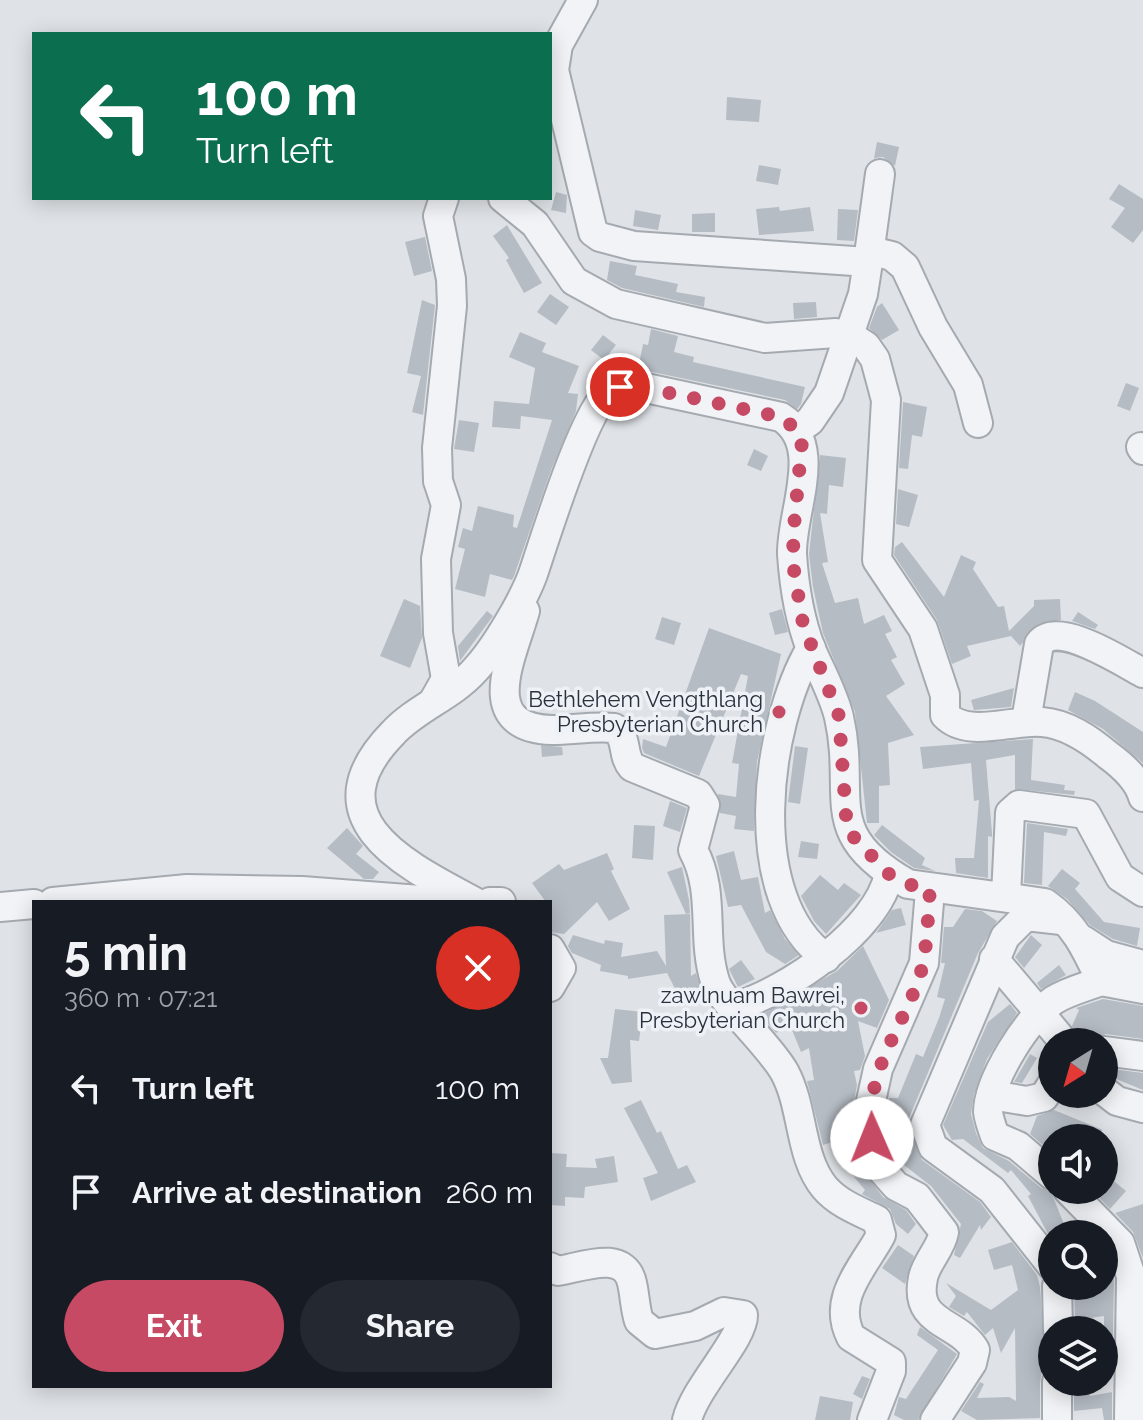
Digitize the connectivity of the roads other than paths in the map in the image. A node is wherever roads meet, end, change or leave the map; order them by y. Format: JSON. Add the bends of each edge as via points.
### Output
{"nodes":[{"id":1,"x":583,"y":0,"type":"edge"},
{"id":2,"x":880,"y":174,"type":"dead end"},
{"id":3,"x":443,"y":200,"type":"edge"},
{"id":4,"x":505,"y":200,"type":"edge"},
{"id":5,"x":869,"y":256,"type":"junction"},
{"id":6,"x":849,"y":335,"type":"junction"},
{"id":7,"x":978,"y":423,"type":"dead end"},
{"id":8,"x":797,"y":430,"type":"junction"},
{"id":9,"x":533,"y":575,"type":"junction"},
{"id":10,"x":811,"y":648,"type":"junction"},
{"id":11,"x":1143,"y":673,"type":"edge"},
{"id":12,"x":433,"y":702,"type":"junction"},
{"id":13,"x":1026,"y":721,"type":"junction"},
{"id":14,"x":1143,"y":797,"type":"edge"},
{"id":15,"x":889,"y":874,"type":"junction"},
{"id":16,"x":930,"y":890,"type":"junction"},
{"id":17,"x":1143,"y":892,"type":"edge"},
{"id":18,"x":1006,"y":896,"type":"junction"},
{"id":19,"x":74,"y":900,"type":"edge"},
{"id":20,"x":420,"y":900,"type":"edge"},
{"id":21,"x":472,"y":900,"type":"edge"},
{"id":22,"x":32,"y":904,"type":"edge"},
{"id":23,"x":0,"y":907,"type":"edge"},
{"id":24,"x":1076,"y":931,"type":"junction"},
{"id":25,"x":552,"y":952,"type":"edge"},
{"id":26,"x":826,"y":958,"type":"junction"},
{"id":27,"x":994,"y":959,"type":"junction"},
{"id":28,"x":1143,"y":965,"type":"edge"},
{"id":29,"x":1101,"y":981,"type":"junction"},
{"id":30,"x":552,"y":984,"type":"edge"},
{"id":31,"x":1143,"y":989,"type":"edge"},
{"id":32,"x":734,"y":1007,"type":"junction"},
{"id":33,"x":1041,"y":1011,"type":"junction"},
{"id":34,"x":1054,"y":1028,"type":"edge"},
{"id":35,"x":1118,"y":1053,"type":"edge"},
{"id":36,"x":1143,"y":1056,"type":"edge"},
{"id":37,"x":991,"y":1095,"type":"junction"},
{"id":38,"x":1038,"y":1098,"type":"edge"},
{"id":39,"x":1118,"y":1101,"type":"edge"},
{"id":40,"x":1143,"y":1108,"type":"edge"},
{"id":41,"x":1038,"y":1163,"type":"edge"},
{"id":42,"x":1082,"y":1204,"type":"edge"},
{"id":43,"x":1038,"y":1248,"type":"edge"},
{"id":44,"x":552,"y":1268,"type":"edge"},
{"id":45,"x":1057,"y":1396,"type":"edge"},
{"id":46,"x":687,"y":1420,"type":"edge"},
{"id":47,"x":872,"y":1420,"type":"edge"},
{"id":48,"x":935,"y":1420,"type":"edge"},
{"id":49,"x":1057,"y":1420,"type":"edge"},
{"id":50,"x":1129,"y":1420,"type":"edge"}],
"edges":[{"from":1,"to":5,"type":"street","via":[[558,45],[554,70],[593,232],[634,246]]},
{"from":2,"to":5,"type":"street"},
{"from":3,"to":12,"type":"street","via":[[438,216],[452,306],[437,448],[438,481],[446,505],[436,559],[438,633],[446,679]]},
{"from":4,"to":6,"type":"street","via":[[535,224],[574,281],[616,304],[765,338]]},
{"from":5,"to":6,"type":"street"},
{"from":5,"to":7,"type":"street","via":[[892,256],[905,267],[968,385]]},
{"from":6,"to":8,"type":"street","via":[[829,393]]},
{"from":6,"to":13,"type":"street","via":[[875,359],[886,400],[877,560],[923,629],[945,695],[945,715],[952,723],[972,726]]},
{"from":8,"to":9,"type":"street","via":[[781,417],[632,385],[608,392],[588,425]]},
{"from":8,"to":10,"type":"street","via":[[804,452],[792,553]]},
{"from":9,"to":12,"type":"street","via":[[475,670]]},
{"from":9,"to":32,"type":"street","via":[[504,685],[507,709],[517,723],[535,728],[614,728],[625,740],[632,767],[698,794],[705,805],[693,850],[705,871],[709,951],[715,983]]},
{"from":10,"to":15,"type":"street","via":[[839,716],[847,830]]},
{"from":10,"to":26,"type":"street","via":[[788,698],[778,743],[773,853],[792,923]]},
{"from":11,"to":13,"type":"street","via":[[1095,647],[1056,634],[1047,637],[1039,644]]},
{"from":12,"to":21,"type":"street","via":[[394,731],[372,757],[360,807],[379,843]]},
{"from":13,"to":14,"type":"street","via":[[1063,726],[1088,740],[1139,784]]},
{"from":15,"to":16,"type":"street"},
{"from":15,"to":26,"type":"street","via":[[880,897]]},
{"from":16,"to":18,"type":"street"},
{"from":16,"to":48,"type":"street","via":[[924,963],[878,1069],[869,1110],[874,1161],[896,1186],[917,1197],[944,1232],[923,1276],[928,1311],[975,1350]]},
{"from":17,"to":18,"type":"street","via":[[1120,877],[1086,814],[1019,805],[1010,813]]},
{"from":18,"to":24,"type":"street","via":[[1045,903]]},
{"from":19,"to":20,"type":"street","via":[[187,889]]},
{"from":22,"to":23,"type":"street"},
{"from":24,"to":27,"type":"street","via":[[1026,916],[1005,937]]},
{"from":24,"to":28,"type":"street","via":[[1106,955]]},
{"from":24,"to":29,"type":"street"},
{"from":25,"to":30,"type":"street","via":[[561,968]]},
{"from":26,"to":32,"type":"street","via":[[783,986]]},
{"from":27,"to":33,"type":"street"},
{"from":27,"to":43,"type":"street","via":[[925,1125],[933,1147],[992,1190]]},
{"from":29,"to":31,"type":"street"},
{"from":29,"to":33,"type":"street"},
{"from":32,"to":47,"type":"street","via":[[787,1077],[815,1173],[825,1188],[881,1227],[851,1284],[844,1314],[851,1337],[891,1362]]},
{"from":33,"to":34,"type":"street"},
{"from":33,"to":37,"type":"street","via":[[1020,1037]]},
{"from":35,"to":36,"type":"street"},
{"from":37,"to":38,"type":"street"},
{"from":37,"to":41,"type":"street","via":[[988,1112],[995,1136]]},
{"from":39,"to":40,"type":"street"},
{"from":42,"to":50,"type":"street","via":[[1120,1243],[1131,1276]]},
{"from":44,"to":46,"type":"street","via":[[618,1266],[630,1277],[639,1321],[655,1334],[695,1326],[724,1312],[743,1315]]},
{"from":45,"to":49,"type":"street"}]}
